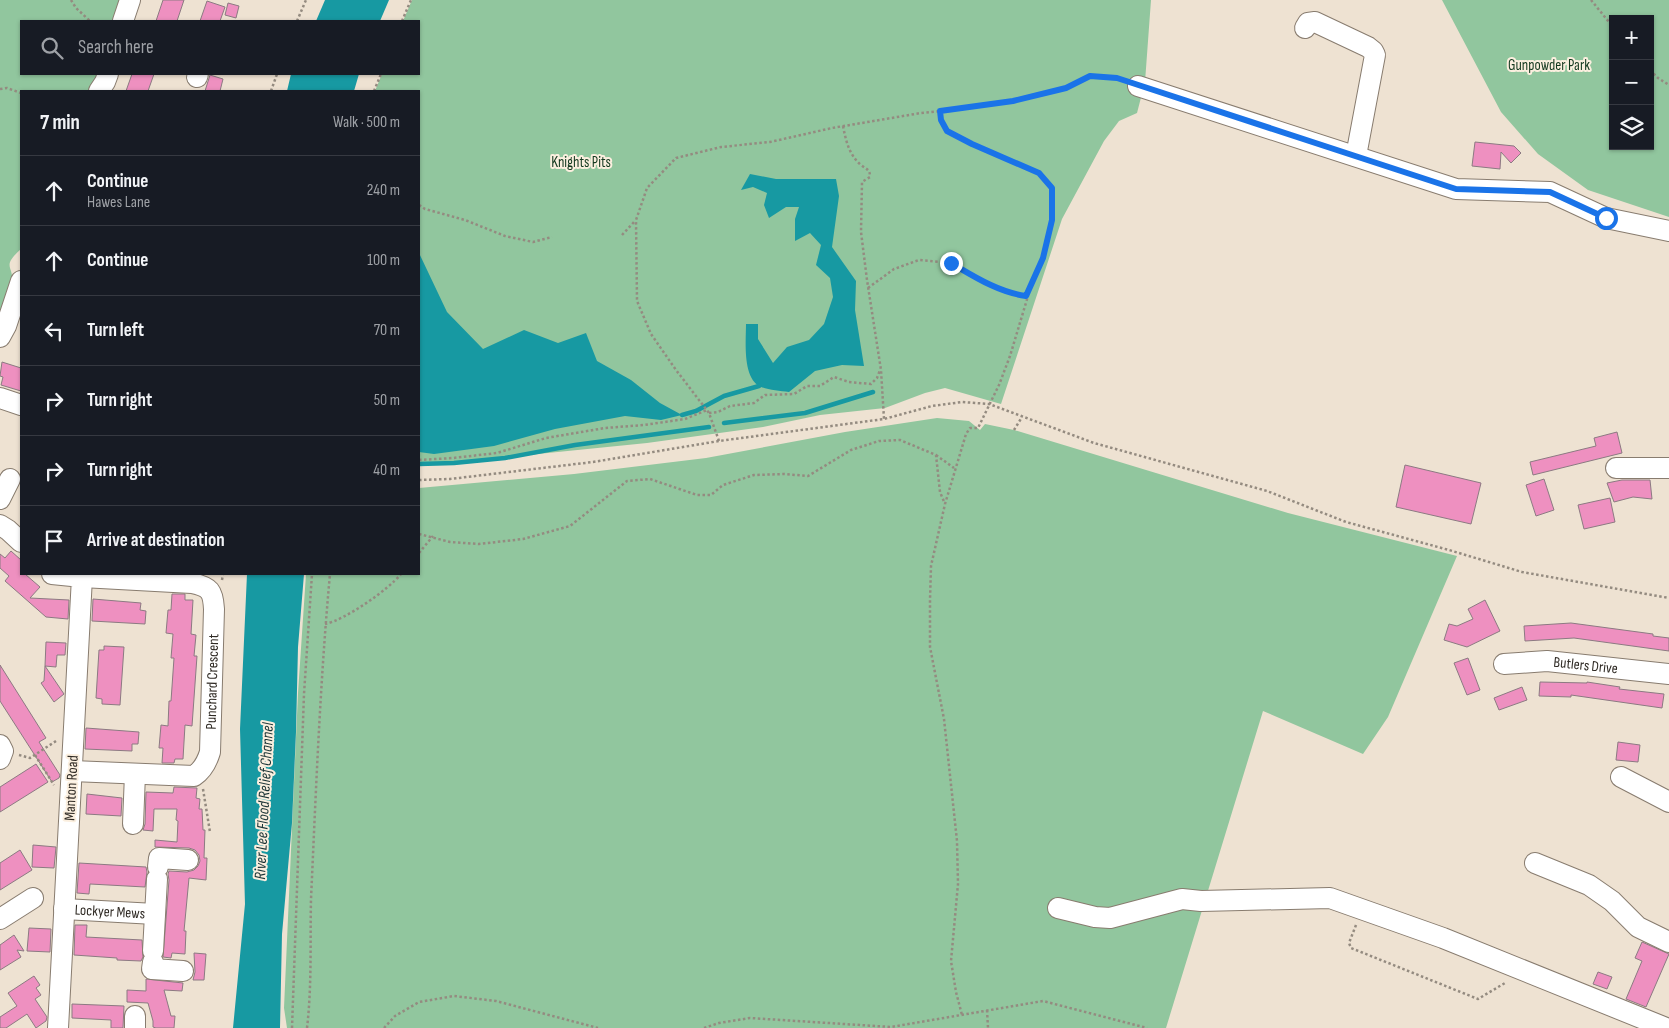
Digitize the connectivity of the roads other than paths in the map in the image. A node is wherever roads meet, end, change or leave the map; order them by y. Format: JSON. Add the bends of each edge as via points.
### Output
{"nodes":[{"id":1,"x":1305,"y":28,"type":"dead end"},
{"id":2,"x":108,"y":75,"type":"edge"},
{"id":3,"x":1138,"y":86,"type":"road end"},
{"id":4,"x":100,"y":90,"type":"edge"},
{"id":5,"x":1356,"y":156,"type":"junction"},
{"id":6,"x":1669,"y":232,"type":"edge"},
{"id":7,"x":20,"y":284,"type":"edge"},
{"id":8,"x":0,"y":337,"type":"edge"},
{"id":9,"x":0,"y":398,"type":"edge"},
{"id":10,"x":20,"y":405,"type":"edge"},
{"id":11,"x":1616,"y":468,"type":"dead end"},
{"id":12,"x":1669,"y":468,"type":"edge"},
{"id":13,"x":10,"y":479,"type":"dead end"},
{"id":14,"x":0,"y":499,"type":"edge"},
{"id":15,"x":0,"y":525,"type":"edge"},
{"id":16,"x":20,"y":541,"type":"edge"},
{"id":17,"x":62,"y":575,"type":"edge"},
{"id":18,"x":82,"y":577,"type":"junction"},
{"id":19,"x":141,"y":577,"type":"edge"},
{"id":20,"x":1504,"y":664,"type":"dead end"},
{"id":21,"x":1669,"y":674,"type":"edge"},
{"id":22,"x":72,"y":771,"type":"junction"},
{"id":23,"x":135,"y":774,"type":"junction"},
{"id":24,"x":1621,"y":778,"type":"dead end"},
{"id":25,"x":1669,"y":802,"type":"edge"},
{"id":26,"x":133,"y":824,"type":"dead end"},
{"id":27,"x":188,"y":860,"type":"dead end"},
{"id":28,"x":1535,"y":863,"type":"dead end"},
{"id":29,"x":33,"y":898,"type":"dead end"},
{"id":30,"x":1058,"y":908,"type":"dead end"},
{"id":31,"x":64,"y":909,"type":"junction"},
{"id":32,"x":156,"y":914,"type":"junction"},
{"id":33,"x":0,"y":919,"type":"edge"},
{"id":34,"x":1669,"y":942,"type":"edge"},
{"id":35,"x":183,"y":971,"type":"dead end"},
{"id":36,"x":58,"y":1028,"type":"edge"},
{"id":37,"x":1666,"y":1028,"type":"edge"}],
"edges":[{"from":1,"to":5,"type":"street","via":[[1308,23],[1315,22],[1368,47],[1375,55]]},
{"from":2,"to":4,"type":"street"},
{"from":3,"to":5,"type":"street"},
{"from":5,"to":6,"type":"street","via":[[1456,189],[1550,192],[1606,218]]},
{"from":7,"to":8,"type":"street"},
{"from":9,"to":10,"type":"street"},
{"from":11,"to":12,"type":"street"},
{"from":13,"to":14,"type":"street"},
{"from":15,"to":16,"type":"street"},
{"from":17,"to":18,"type":"street"},
{"from":18,"to":19,"type":"street","name":"Punchard Crescent"},
{"from":18,"to":22,"type":"street","name":"Manton Road"},
{"from":19,"to":23,"type":"street","name":"Punchard Crescent","via":[[202,585],[211,591],[213,675],[210,752],[200,772],[194,776]]},
{"from":20,"to":21,"type":"street","name":"Butlers Drive","via":[[1547,660]]},
{"from":22,"to":23,"type":"street"},
{"from":22,"to":31,"type":"street","name":"Manton Road"},
{"from":23,"to":26,"type":"street"},
{"from":24,"to":25,"type":"street"},
{"from":27,"to":32,"type":"street","via":[[159,858]]},
{"from":28,"to":34,"type":"street","via":[[1589,885],[1612,901],[1638,927]]},
{"from":29,"to":33,"type":"street"},
{"from":30,"to":37,"type":"street","via":[[1110,918],[1182,899],[1330,898],[1443,938]]},
{"from":31,"to":32,"type":"street","name":"Lockyer Mews"},
{"from":31,"to":36,"type":"street","name":"Manton Road"},
{"from":32,"to":35,"type":"street","via":[[152,969]]}]}
